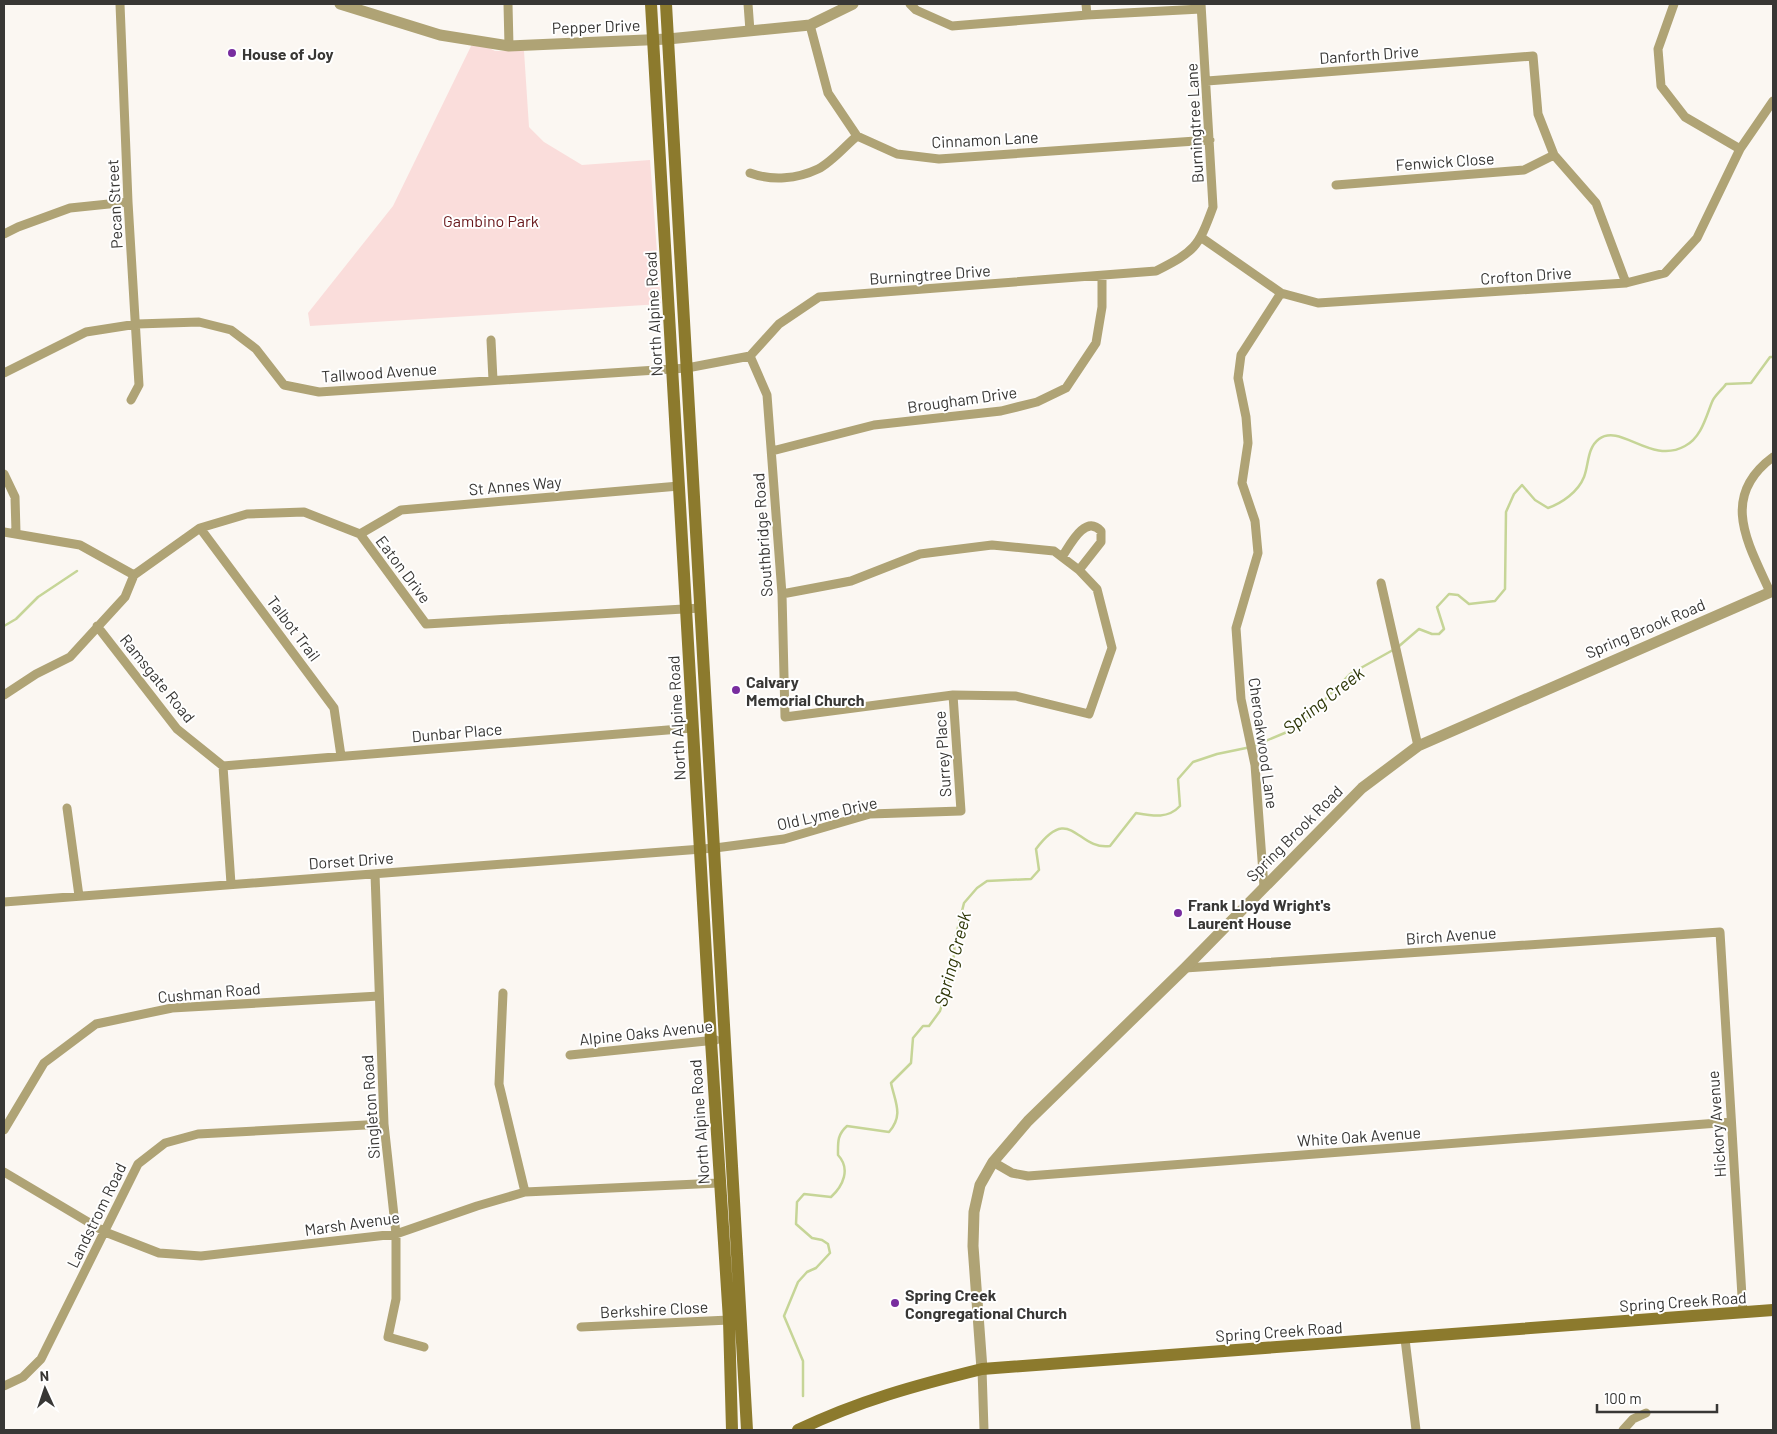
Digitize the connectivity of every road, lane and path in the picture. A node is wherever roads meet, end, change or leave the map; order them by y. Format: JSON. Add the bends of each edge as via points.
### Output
{"nodes":[{"id":1,"x":120,"y":4,"type":"edge"},
{"id":2,"x":340,"y":4,"type":"edge"},
{"id":3,"x":508,"y":4,"type":"edge"},
{"id":4,"x":651,"y":4,"type":"edge"},
{"id":5,"x":666,"y":4,"type":"edge"},
{"id":6,"x":748,"y":4,"type":"edge"},
{"id":7,"x":852,"y":4,"type":"edge"},
{"id":8,"x":910,"y":4,"type":"edge"},
{"id":9,"x":1086,"y":4,"type":"edge"},
{"id":10,"x":1674,"y":4,"type":"edge"},
{"id":11,"x":1201,"y":6,"type":"edge"},
{"id":12,"x":1087,"y":15,"type":"junction"},
{"id":13,"x":810,"y":25,"type":"junction"},
{"id":14,"x":750,"y":31,"type":"junction"},
{"id":15,"x":668,"y":39,"type":"junction"},
{"id":16,"x":653,"y":40,"type":"junction"},
{"id":17,"x":509,"y":46,"type":"junction"},
{"id":18,"x":1207,"y":81,"type":"junction"},
{"id":19,"x":1773,"y":101,"type":"edge"},
{"id":20,"x":857,"y":136,"type":"junction"},
{"id":21,"x":1210,"y":140,"type":"junction"},
{"id":22,"x":1740,"y":149,"type":"junction"},
{"id":23,"x":1554,"y":155,"type":"junction"},
{"id":24,"x":750,"y":173,"type":"dead end"},
{"id":25,"x":1336,"y":185,"type":"dead end"},
{"id":26,"x":128,"y":202,"type":"junction"},
{"id":27,"x":4,"y":234,"type":"edge"},
{"id":28,"x":1202,"y":238,"type":"junction"},
{"id":29,"x":1102,"y":276,"type":"junction"},
{"id":30,"x":1626,"y":283,"type":"junction"},
{"id":31,"x":1281,"y":293,"type":"junction"},
{"id":32,"x":137,"y":324,"type":"junction"},
{"id":33,"x":490,"y":340,"type":"dead end"},
{"id":34,"x":750,"y":356,"type":"junction"},
{"id":35,"x":672,"y":368,"type":"junction"},
{"id":36,"x":688,"y":368,"type":"junction"},
{"id":37,"x":4,"y":373,"type":"edge"},
{"id":38,"x":493,"y":380,"type":"junction"},
{"id":39,"x":131,"y":400,"type":"dead end"},
{"id":40,"x":772,"y":451,"type":"junction"},
{"id":41,"x":1773,"y":457,"type":"edge"},
{"id":42,"x":4,"y":474,"type":"edge"},
{"id":43,"x":679,"y":486,"type":"junction"},
{"id":44,"x":200,"y":528,"type":"junction"},
{"id":45,"x":4,"y":532,"type":"edge"},
{"id":46,"x":16,"y":532,"type":"junction"},
{"id":47,"x":360,"y":534,"type":"junction"},
{"id":48,"x":1062,"y":557,"type":"junction"},
{"id":49,"x":1079,"y":570,"type":"junction"},
{"id":50,"x":134,"y":575,"type":"junction"},
{"id":51,"x":1381,"y":583,"type":"dead end"},
{"id":52,"x":1772,"y":591,"type":"edge"},
{"id":53,"x":782,"y":594,"type":"junction"},
{"id":54,"x":686,"y":608,"type":"junction"},
{"id":55,"x":701,"y":608,"type":"junction"},
{"id":56,"x":97,"y":626,"type":"junction"},
{"id":57,"x":953,"y":694,"type":"junction"},
{"id":58,"x":4,"y":695,"type":"edge"},
{"id":59,"x":692,"y":728,"type":"junction"},
{"id":60,"x":1418,"y":746,"type":"junction"},
{"id":61,"x":341,"y":756,"type":"junction"},
{"id":62,"x":223,"y":766,"type":"junction"},
{"id":63,"x":67,"y":808,"type":"dead end"},
{"id":64,"x":961,"y":812,"type":"joint"},
{"id":65,"x":700,"y":848,"type":"junction"},
{"id":66,"x":715,"y":848,"type":"junction"},
{"id":67,"x":375,"y":874,"type":"junction"},
{"id":68,"x":231,"y":884,"type":"junction"},
{"id":69,"x":1264,"y":886,"type":"junction"},
{"id":70,"x":79,"y":896,"type":"junction"},
{"id":71,"x":4,"y":902,"type":"edge"},
{"id":72,"x":1720,"y":932,"type":"joint"},
{"id":73,"x":1185,"y":968,"type":"junction"},
{"id":74,"x":503,"y":993,"type":"dead end"},
{"id":75,"x":379,"y":996,"type":"junction"},
{"id":76,"x":726,"y":1039,"type":"junction"},
{"id":77,"x":711,"y":1041,"type":"junction"},
{"id":78,"x":570,"y":1055,"type":"dead end"},
{"id":79,"x":1731,"y":1122,"type":"junction"},
{"id":80,"x":384,"y":1124,"type":"junction"},
{"id":81,"x":4,"y":1130,"type":"edge"},
{"id":82,"x":993,"y":1162,"type":"junction"},
{"id":83,"x":4,"y":1172,"type":"edge"},
{"id":84,"x":719,"y":1183,"type":"junction"},
{"id":85,"x":524,"y":1192,"type":"junction"},
{"id":86,"x":105,"y":1232,"type":"junction"},
{"id":87,"x":396,"y":1234,"type":"junction"},
{"id":88,"x":1773,"y":1310,"type":"edge"},
{"id":89,"x":1743,"y":1313,"type":"junction"},
{"id":90,"x":729,"y":1320,"type":"junction"},
{"id":91,"x":581,"y":1327,"type":"dead end"},
{"id":92,"x":1405,"y":1339,"type":"junction"},
{"id":93,"x":424,"y":1347,"type":"dead end"},
{"id":94,"x":982,"y":1369,"type":"junction"},
{"id":95,"x":4,"y":1386,"type":"edge"},
{"id":96,"x":1646,"y":1413,"type":"dead end"},
{"id":97,"x":732,"y":1430,"type":"edge"},
{"id":98,"x":747,"y":1430,"type":"edge"},
{"id":99,"x":798,"y":1430,"type":"edge"},
{"id":100,"x":984,"y":1430,"type":"edge"},
{"id":101,"x":1416,"y":1430,"type":"edge"},
{"id":102,"x":1623,"y":1430,"type":"edge"}],
"edges":[{"from":1,"to":26,"type":"street","name":"Pecan Street"},
{"from":2,"to":17,"type":"street","name":"Pepper Drive","via":[[440,35]]},
{"from":3,"to":17,"type":"street"},
{"from":4,"to":16,"type":"main road","name":"North Alpine Road"},
{"from":5,"to":15,"type":"main road","name":"North Alpine Road"},
{"from":6,"to":14,"type":"street"},
{"from":7,"to":13,"type":"street","name":"Pepper Drive"},
{"from":8,"to":12,"type":"street","via":[[916,10],[952,26]]},
{"from":9,"to":12,"type":"street"},
{"from":10,"to":22,"type":"street","via":[[1658,49],[1661,86],[1685,117]]},
{"from":11,"to":12,"type":"street"},
{"from":11,"to":18,"type":"street","name":"Burningtree Lane"},
{"from":13,"to":14,"type":"street","name":"Pepper Drive"},
{"from":13,"to":20,"type":"street","via":[[828,93]]},
{"from":14,"to":15,"type":"street","name":"Pepper Drive"},
{"from":15,"to":16,"type":"street","name":"Pepper Drive"},
{"from":15,"to":36,"type":"main road","name":"North Alpine Road"},
{"from":16,"to":17,"type":"street","name":"Pepper Drive"},
{"from":16,"to":35,"type":"main road","name":"North Alpine Road"},
{"from":18,"to":21,"type":"street","name":"Burningtree Lane"},
{"from":18,"to":23,"type":"street","name":"Danforth Drive","via":[[1533,56],[1538,114]]},
{"from":19,"to":22,"type":"street","name":"Crofton Drive"},
{"from":20,"to":21,"type":"street","name":"Cinnamon Lane","via":[[897,154],[939,159]]},
{"from":20,"to":24,"type":"street","via":[[819,168],[791,177],[764,179]]},
{"from":21,"to":28,"type":"street","name":"Burningtree Lane","via":[[1213,207]]},
{"from":22,"to":30,"type":"street","name":"Crofton Drive","via":[[1697,238],[1665,273]]},
{"from":23,"to":25,"type":"street","name":"Fenwick Close","via":[[1524,170]]},
{"from":23,"to":30,"type":"street","via":[[1596,203]]},
{"from":26,"to":27,"type":"street","via":[[70,208]]},
{"from":26,"to":32,"type":"street","name":"Pecan Street"},
{"from":28,"to":29,"type":"street","name":"Burningtree Drive","via":[[1184,256],[1156,271]]},
{"from":28,"to":31,"type":"street","name":"Crofton Drive"},
{"from":29,"to":34,"type":"street","name":"Burningtree Drive","via":[[819,297],[779,324]]},
{"from":29,"to":40,"type":"street","name":"Brougham Drive","via":[[1102,308],[1096,343],[1066,388],[1037,402],[1001,412],[874,425]]},
{"from":30,"to":31,"type":"street","name":"Crofton Drive","via":[[1318,304]]},
{"from":31,"to":69,"type":"street","name":"Cheroakwood Lane","via":[[1241,355],[1238,378],[1248,443],[1242,483],[1255,521],[1258,553],[1236,628],[1241,699],[1255,765]]},
{"from":32,"to":37,"type":"street","name":"Tallwood Avenue","via":[[86,332]]},
{"from":32,"to":38,"type":"street","name":"Tallwood Avenue","via":[[199,322],[231,330],[256,349],[284,385],[319,392]]},
{"from":32,"to":39,"type":"street","name":"Pecan Street","via":[[139,385]]},
{"from":33,"to":38,"type":"street"},
{"from":34,"to":36,"type":"street"},
{"from":34,"to":40,"type":"street","name":"Southbridge Road","via":[[767,395]]},
{"from":35,"to":36,"type":"street"},
{"from":35,"to":38,"type":"street","name":"Tallwood Avenue"},
{"from":35,"to":43,"type":"main road","name":"North Alpine Road"},
{"from":36,"to":55,"type":"main road","name":"North Alpine Road"},
{"from":40,"to":53,"type":"street","name":"Southbridge Road"},
{"from":41,"to":52,"type":"street","via":[[1763,464],[1748,484],[1742,504],[1747,540]]},
{"from":42,"to":46,"type":"street","via":[[15,498]]},
{"from":43,"to":47,"type":"street","name":"St Annes Way","via":[[401,510]]},
{"from":43,"to":54,"type":"main road","name":"North Alpine Road"},
{"from":44,"to":47,"type":"street","name":"Eaton Drive","via":[[246,514],[304,512]]},
{"from":44,"to":50,"type":"street","name":"Eaton Drive"},
{"from":44,"to":61,"type":"street","name":"Talbot Trail","via":[[334,708]]},
{"from":45,"to":46,"type":"street"},
{"from":46,"to":50,"type":"street","via":[[80,545]]},
{"from":47,"to":54,"type":"street","name":"Eaton Drive","via":[[426,624]]},
{"from":48,"to":49,"type":"street"},
{"from":48,"to":49,"type":"street","via":[[1080,531],[1089,526],[1098,528],[1101,542]]},
{"from":48,"to":53,"type":"street","via":[[1054,551],[992,545],[920,554],[851,581]]},
{"from":49,"to":57,"type":"street","via":[[1097,589],[1112,648],[1089,714],[1016,696]]},
{"from":50,"to":56,"type":"street","via":[[125,597]]},
{"from":51,"to":60,"type":"street"},
{"from":52,"to":60,"type":"street","name":"Spring Brook Road"},
{"from":53,"to":57,"type":"street","name":"Southbridge Road","via":[[786,717]]},
{"from":54,"to":55,"type":"street","name":"Eaton Drive"},
{"from":54,"to":59,"type":"main road","name":"North Alpine Road"},
{"from":55,"to":66,"type":"main road","name":"North Alpine Road"},
{"from":56,"to":58,"type":"street","via":[[70,657]]},
{"from":56,"to":62,"type":"street","name":"Ramsgate Road","via":[[177,728]]},
{"from":57,"to":64,"type":"street","name":"Surrey Place"},
{"from":59,"to":61,"type":"street","name":"Dunbar Place"},
{"from":59,"to":65,"type":"main road","name":"North Alpine Road"},
{"from":60,"to":69,"type":"street","name":"Spring Brook Road","via":[[1362,788]]},
{"from":61,"to":62,"type":"street","name":"Dunbar Place"},
{"from":62,"to":68,"type":"street"},
{"from":63,"to":70,"type":"street"},
{"from":64,"to":66,"type":"street","name":"Old Lyme Drive","via":[[870,814],[784,839]]},
{"from":65,"to":66,"type":"street","name":"Old Lyme Drive"},
{"from":65,"to":67,"type":"street","name":"Dorset Drive"},
{"from":65,"to":77,"type":"main road","name":"North Alpine Road"},
{"from":66,"to":76,"type":"main road","name":"North Alpine Road"},
{"from":67,"to":68,"type":"street","name":"Dorset Drive"},
{"from":67,"to":75,"type":"street","name":"Singleton Road"},
{"from":68,"to":70,"type":"street","name":"Dorset Drive"},
{"from":69,"to":73,"type":"street","name":"Spring Brook Road"},
{"from":70,"to":71,"type":"street","name":"Dorset Drive"},
{"from":72,"to":73,"type":"street","name":"Birch Avenue"},
{"from":72,"to":79,"type":"street","name":"Hickory Avenue"},
{"from":73,"to":82,"type":"street","name":"Spring Brook Road","via":[[1026,1123]]},
{"from":74,"to":85,"type":"street","via":[[499,1084]]},
{"from":75,"to":80,"type":"street","name":"Singleton Road"},
{"from":75,"to":81,"type":"street","name":"Cushman Road","via":[[172,1008],[96,1024],[44,1063]]},
{"from":76,"to":77,"type":"street","name":"Alpine Oaks Avenue"},
{"from":76,"to":98,"type":"main road","name":"North Alpine Road"},
{"from":77,"to":78,"type":"street","name":"Alpine Oaks Avenue"},
{"from":77,"to":84,"type":"main road","name":"North Alpine Road"},
{"from":79,"to":82,"type":"street","name":"White Oak Avenue","via":[[1028,1176],[1012,1173]]},
{"from":79,"to":89,"type":"street","name":"Hickory Avenue"},
{"from":80,"to":86,"type":"street","name":"Landstrom Road","via":[[198,1134],[165,1143],[138,1164]]},
{"from":80,"to":87,"type":"street","name":"Singleton Road"},
{"from":82,"to":94,"type":"street","name":"Spring Brook Road","via":[[980,1185],[974,1212],[973,1246]]},
{"from":83,"to":86,"type":"street","name":"Marsh Avenue"},
{"from":84,"to":85,"type":"street","name":"Marsh Avenue"},
{"from":84,"to":90,"type":"main road","name":"North Alpine Road"},
{"from":85,"to":87,"type":"street","name":"Marsh Avenue"},
{"from":86,"to":87,"type":"street","name":"Marsh Avenue","via":[[159,1253],[201,1256]]},
{"from":86,"to":95,"type":"street","name":"Landstrom Road","via":[[41,1359],[23,1377]]},
{"from":87,"to":93,"type":"street","name":"Singleton Road","via":[[396,1299],[388,1337]]},
{"from":88,"to":89,"type":"main road","name":"Spring Creek Road"},
{"from":89,"to":92,"type":"main road","name":"Spring Creek Road"},
{"from":90,"to":91,"type":"street","name":"Berkshire Close"},
{"from":90,"to":97,"type":"main road","name":"North Alpine Road"},
{"from":92,"to":94,"type":"main road","name":"Spring Creek Road"},
{"from":92,"to":101,"type":"street"},
{"from":94,"to":99,"type":"main road","name":"Spring Creek Road","via":[[885,1394]]},
{"from":94,"to":100,"type":"street"},
{"from":96,"to":102,"type":"street","via":[[1633,1419]]}]}
